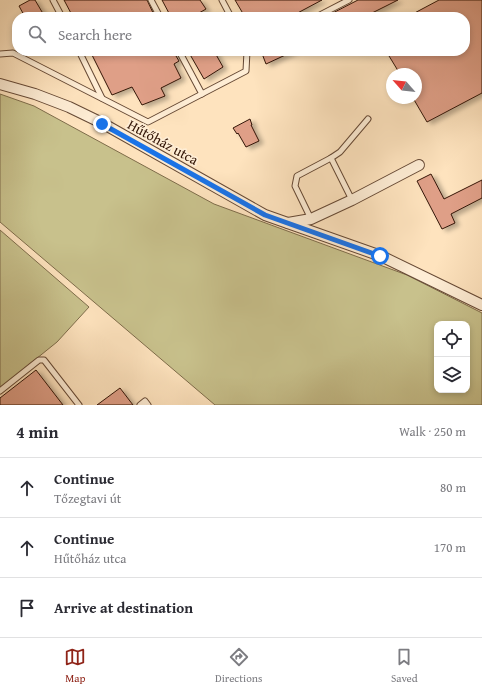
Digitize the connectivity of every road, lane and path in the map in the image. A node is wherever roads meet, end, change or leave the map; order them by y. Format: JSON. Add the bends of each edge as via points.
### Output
{"nodes":[{"id":1,"x":53,"y":0,"type":"edge"},
{"id":2,"x":151,"y":0,"type":"edge"},
{"id":3,"x":222,"y":0,"type":"edge"},
{"id":4,"x":349,"y":0,"type":"edge"},
{"id":5,"x":59,"y":12,"type":"edge"},
{"id":6,"x":157,"y":12,"type":"edge"},
{"id":7,"x":228,"y":12,"type":"edge"},
{"id":8,"x":326,"y":12,"type":"edge"},
{"id":9,"x":12,"y":52,"type":"edge"},
{"id":10,"x":0,"y":54,"type":"edge"},
{"id":11,"x":23,"y":56,"type":"edge"},
{"id":12,"x":81,"y":56,"type":"edge"},
{"id":13,"x":182,"y":56,"type":"edge"},
{"id":14,"x":248,"y":56,"type":"edge"},
{"id":15,"x":0,"y":84,"type":"edge"},
{"id":16,"x":202,"y":94,"type":"junction"},
{"id":17,"x":102,"y":98,"type":"junction"},
{"id":18,"x":368,"y":119,"type":"dead end"},
{"id":19,"x":331,"y":158,"type":"junction"},
{"id":20,"x":419,"y":165,"type":"dead end"},
{"id":21,"x":352,"y":200,"type":"junction"},
{"id":22,"x":311,"y":219,"type":"junction"},
{"id":23,"x":286,"y":223,"type":"junction"},
{"id":24,"x":482,"y":305,"type":"edge"},
{"id":25,"x":0,"y":391,"type":"edge"},
{"id":26,"x":78,"y":405,"type":"edge"},
{"id":27,"x":140,"y":405,"type":"edge"},
{"id":28,"x":148,"y":405,"type":"edge"}],
"edges":[{"from":1,"to":5,"type":"lane"},
{"from":2,"to":6,"type":"lane"},
{"from":3,"to":7,"type":"lane"},
{"from":4,"to":8,"type":"lane"},
{"from":9,"to":10,"type":"lane"},
{"from":11,"to":17,"type":"lane"},
{"from":12,"to":17,"type":"lane"},
{"from":13,"to":16,"type":"lane"},
{"from":14,"to":16,"type":"lane","via":[[246,71]]},
{"from":15,"to":23,"type":"street","name":"Hűtőház utca","via":[[76,110],[265,215]]},
{"from":16,"to":17,"type":"lane","via":[[148,122]]},
{"from":18,"to":19,"type":"lane","via":[[340,152]]},
{"from":19,"to":21,"type":"lane"},
{"from":19,"to":22,"type":"lane","via":[[297,176],[295,186]]},
{"from":20,"to":21,"type":"street"},
{"from":21,"to":22,"type":"street"},
{"from":22,"to":23,"type":"street"},
{"from":23,"to":24,"type":"street","name":"Hűtőház utca","via":[[380,256]]},
{"from":25,"to":26,"type":"lane","via":[[39,360],[44,360]]},
{"from":27,"to":28,"type":"lane","via":[[145,401]]}]}
